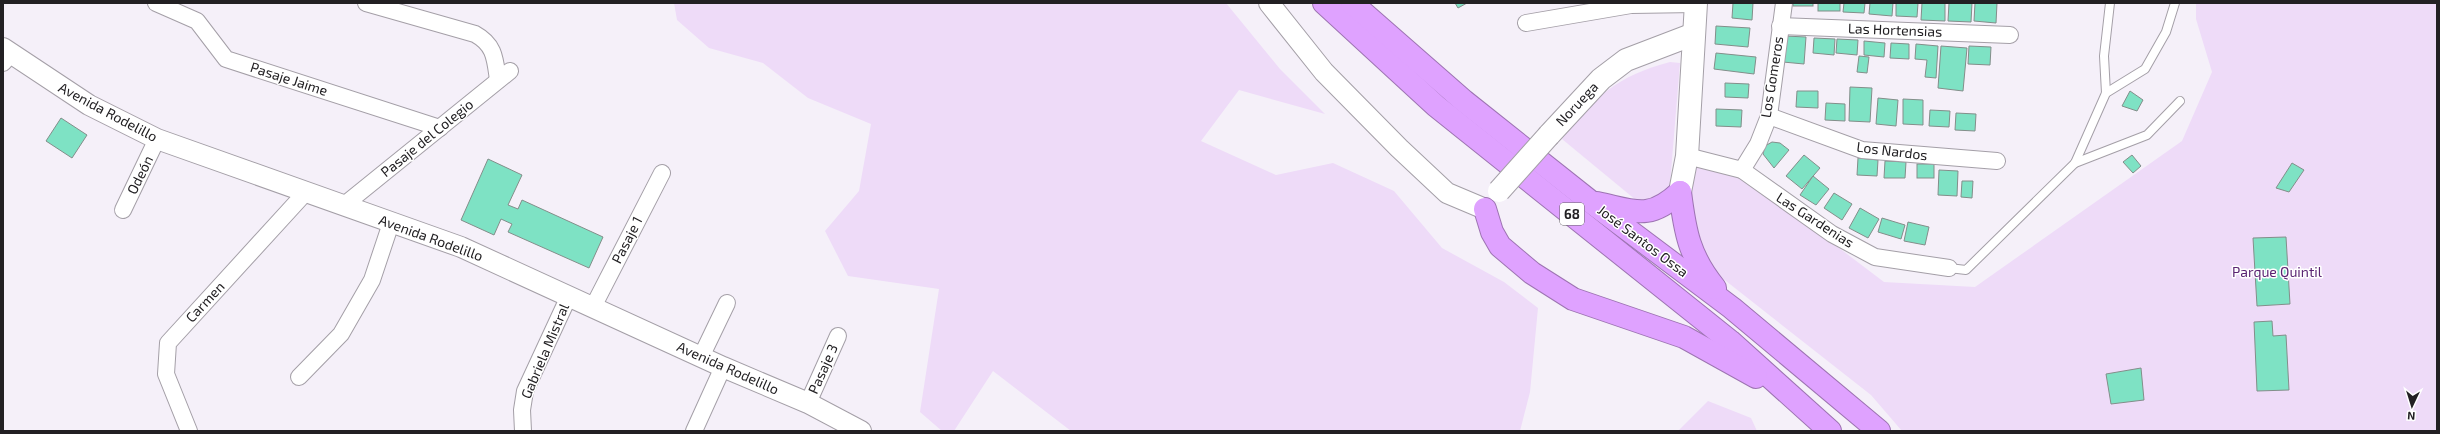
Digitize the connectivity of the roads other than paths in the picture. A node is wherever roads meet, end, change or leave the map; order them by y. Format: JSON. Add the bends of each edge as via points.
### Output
{"nodes":[{"id":1,"x":156,"y":3,"type":"edge"},
{"id":2,"x":366,"y":3,"type":"edge"},
{"id":3,"x":1269,"y":3,"type":"edge"},
{"id":4,"x":1324,"y":3,"type":"edge"},
{"id":5,"x":1352,"y":3,"type":"edge"},
{"id":6,"x":1784,"y":3,"type":"edge"},
{"id":7,"x":2110,"y":3,"type":"edge"},
{"id":8,"x":2175,"y":3,"type":"edge"},
{"id":9,"x":1696,"y":4,"type":"edge"},
{"id":10,"x":1526,"y":23,"type":"dead end"},
{"id":11,"x":1780,"y":26,"type":"junction"},
{"id":12,"x":1694,"y":34,"type":"junction"},
{"id":13,"x":2010,"y":35,"type":"dead end"},
{"id":14,"x":6,"y":55,"type":"edge"},
{"id":15,"x":2106,"y":93,"type":"junction"},
{"id":16,"x":2180,"y":101,"type":"dead end"},
{"id":17,"x":1768,"y":116,"type":"junction"},
{"id":18,"x":440,"y":128,"type":"junction"},
{"id":19,"x":157,"y":139,"type":"junction"},
{"id":20,"x":1687,"y":156,"type":"junction"},
{"id":21,"x":1997,"y":161,"type":"dead end"},
{"id":22,"x":2075,"y":162,"type":"junction"},
{"id":23,"x":1742,"y":170,"type":"junction"},
{"id":24,"x":662,"y":173,"type":"dead end"},
{"id":25,"x":306,"y":192,"type":"junction"},
{"id":26,"x":1680,"y":192,"type":"junction"},
{"id":27,"x":1591,"y":202,"type":"junction"},
{"id":28,"x":343,"y":206,"type":"junction"},
{"id":29,"x":1485,"y":209,"type":"junction"},
{"id":30,"x":123,"y":210,"type":"dead end"},
{"id":31,"x":391,"y":223,"type":"junction"},
{"id":32,"x":1949,"y":268,"type":"joint"},
{"id":33,"x":569,"y":296,"type":"junction"},
{"id":34,"x":727,"y":303,"type":"dead end"},
{"id":35,"x":593,"y":307,"type":"junction"},
{"id":36,"x":1732,"y":308,"type":"junction"},
{"id":37,"x":838,"y":336,"type":"dead end"},
{"id":38,"x":701,"y":357,"type":"junction"},
{"id":39,"x":723,"y":367,"type":"junction"},
{"id":40,"x":299,"y":377,"type":"dead end"},
{"id":41,"x":808,"y":403,"type":"junction"},
{"id":42,"x":1826,"y":427,"type":"edge"},
{"id":43,"x":189,"y":431,"type":"edge"},
{"id":44,"x":523,"y":431,"type":"edge"},
{"id":45,"x":694,"y":431,"type":"edge"},
{"id":46,"x":861,"y":431,"type":"edge"},
{"id":47,"x":1879,"y":431,"type":"edge"}],
"edges":[{"from":1,"to":18,"type":"street","name":"Pasaje Jaime","via":[[197,21],[226,59]]},
{"from":2,"to":18,"type":"street","name":"Pasaje del Colegio","via":[[475,34],[486,40],[504,75]]},
{"from":3,"to":29,"type":"street","via":[[1324,72],[1399,148],[1447,193]]},
{"from":4,"to":42,"type":"highway","name":"José Santos Ossa","number":"68","via":[[1436,106],[1730,341]]},
{"from":5,"to":27,"type":"highway","name":"José Santos Ossa","number":"68","via":[[1464,101]]},
{"from":6,"to":11,"type":"street","name":"Los Gomeros"},
{"from":7,"to":15,"type":"lane","via":[[2104,56]]},
{"from":8,"to":15,"type":"lane","via":[[2166,32],[2145,69]]},
{"from":9,"to":10,"type":"street","via":[[1631,5]]},
{"from":9,"to":12,"type":"main road"},
{"from":11,"to":13,"type":"street","name":"Las Hortensias"},
{"from":11,"to":17,"type":"street","name":"Los Gomeros"},
{"from":12,"to":20,"type":"main road"},
{"from":12,"to":29,"type":"main road","name":"Noruega","bridge":true,"via":[[1626,60],[1601,79],[1549,134]]},
{"from":14,"to":19,"type":"street","name":"Avenida Rodelillo","via":[[89,104]]},
{"from":15,"to":22,"type":"lane"},
{"from":16,"to":22,"type":"lane","via":[[2147,135]]},
{"from":17,"to":21,"type":"street","name":"Los Nardos","via":[[1862,150]]},
{"from":17,"to":23,"type":"street","name":"Los Gomeros","via":[[1758,144]]},
{"from":18,"to":28,"type":"street","name":"Pasaje del Colegio"},
{"from":19,"to":25,"type":"street","name":"Avenida Rodelillo"},
{"from":19,"to":30,"type":"street","name":"Odeón"},
{"from":20,"to":23,"type":"street","name":"Las Gardenias"},
{"from":20,"to":26,"type":"main road"},
{"from":22,"to":32,"type":"lane","via":[[1966,270]]},
{"from":23,"to":32,"type":"street","name":"Las Gardenias","via":[[1832,234],[1875,257]]},
{"from":24,"to":35,"type":"street","name":"Pasaje 1"},
{"from":25,"to":28,"type":"street","name":"Avenida Rodelillo"},
{"from":25,"to":43,"type":"street","name":"Carmen","via":[[168,343],[166,374]]},
{"from":26,"to":27,"type":"highway","via":[[1668,203],[1650,212]]},
{"from":26,"to":36,"type":"highway","via":[[1686,236],[1700,269]]},
{"from":27,"to":36,"type":"highway","name":"José Santos Ossa","number":"68"},
{"from":28,"to":31,"type":"street","name":"Avenida Rodelillo"},
{"from":29,"to":42,"type":"highway","via":[[1492,232],[1500,246],[1532,273],[1573,299],[1684,337],[1776,389]]},
{"from":31,"to":33,"type":"street","name":"Avenida Rodelillo","via":[[461,247]]},
{"from":31,"to":40,"type":"street","via":[[372,280],[341,334]]},
{"from":33,"to":35,"type":"street","name":"Avenida Rodelillo"},
{"from":33,"to":44,"type":"street","name":"Gabriela Mistral","via":[[525,391],[522,410]]},
{"from":34,"to":38,"type":"street"},
{"from":35,"to":38,"type":"street","name":"Avenida Rodelillo"},
{"from":36,"to":47,"type":"highway","name":"José Santos Ossa","number":"68"},
{"from":37,"to":41,"type":"street","name":"Pasaje 3"},
{"from":38,"to":39,"type":"street","name":"Avenida Rodelillo"},
{"from":39,"to":41,"type":"street","name":"Avenida Rodelillo"},
{"from":39,"to":45,"type":"street"},
{"from":41,"to":46,"type":"street","name":"Avenida Rodelillo"}]}
